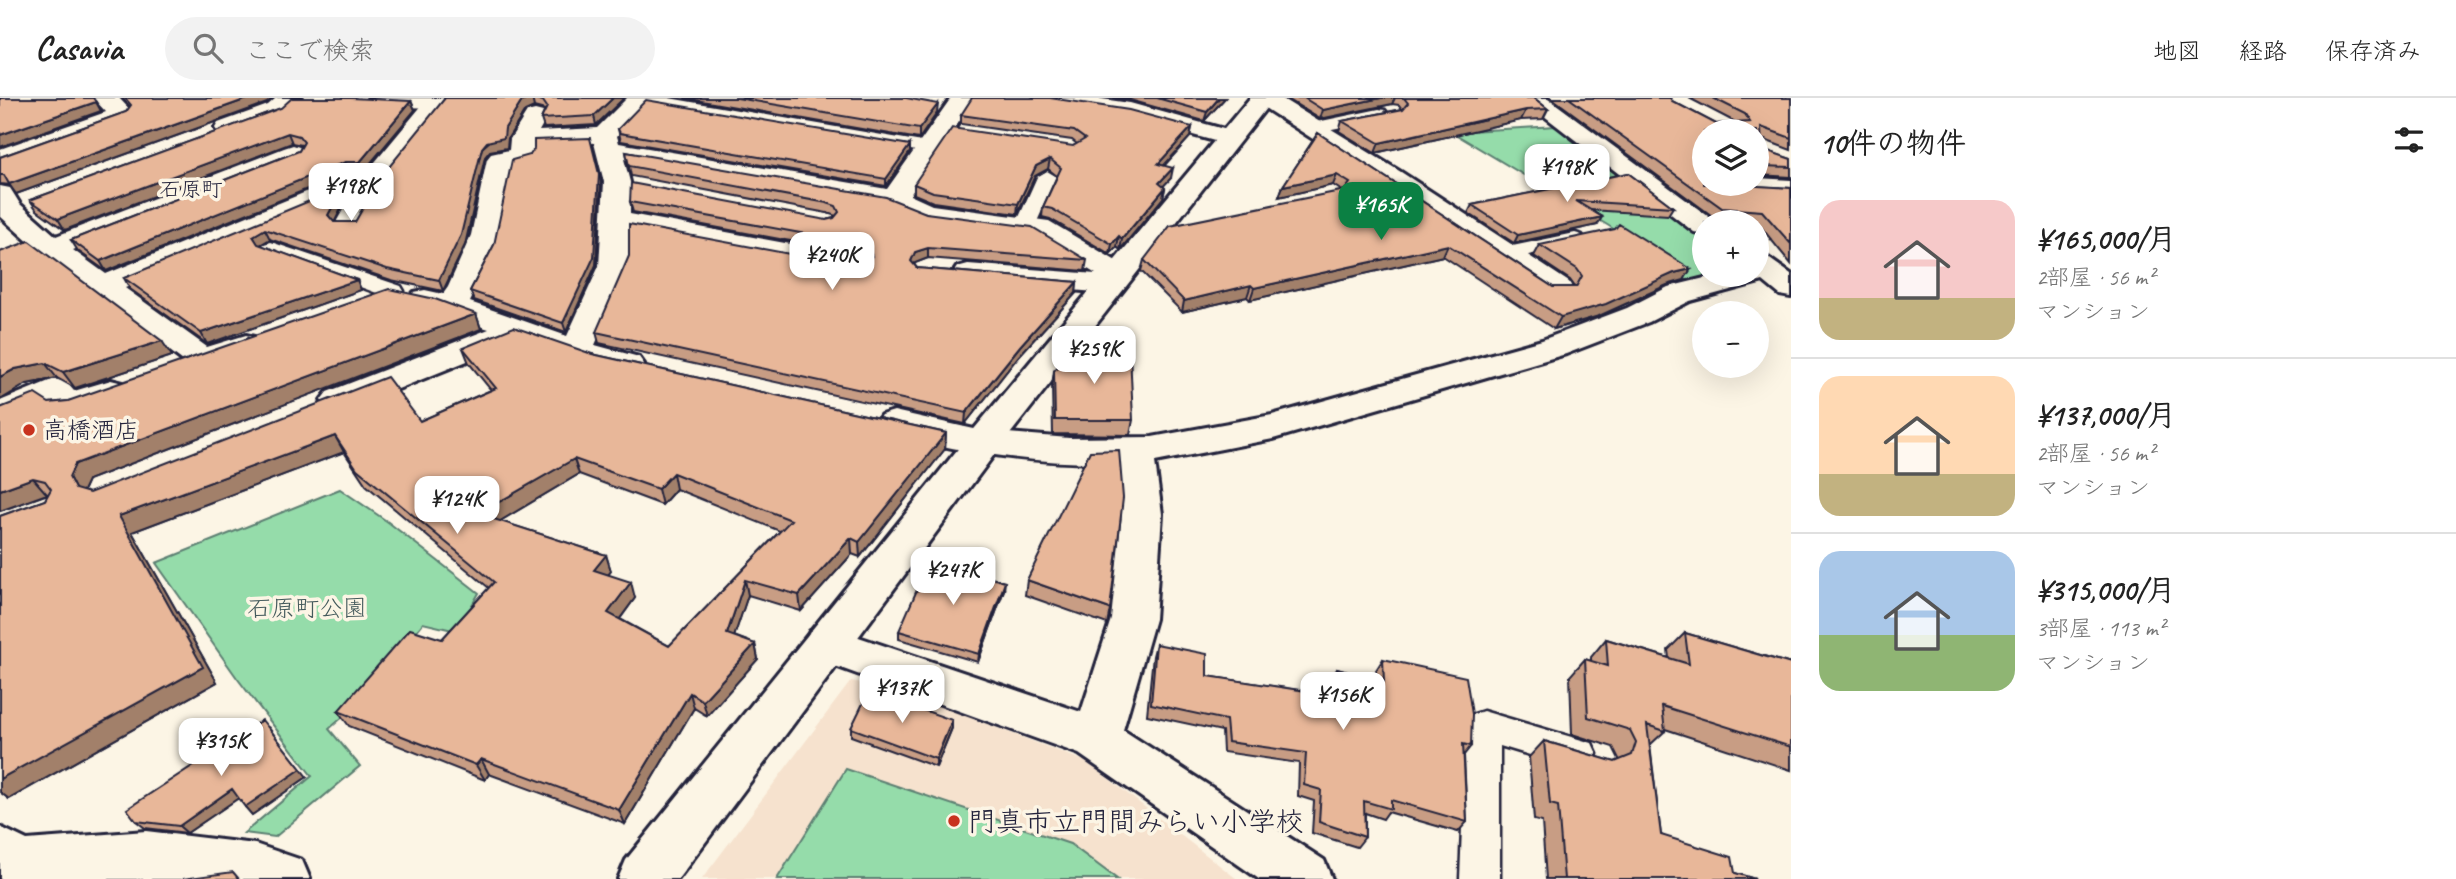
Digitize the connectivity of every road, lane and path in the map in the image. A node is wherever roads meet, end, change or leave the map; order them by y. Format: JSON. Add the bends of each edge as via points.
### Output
{"nodes":[{"id":1,"x":289,"y":98,"type":"edge"},
{"id":2,"x":640,"y":98,"type":"edge"},
{"id":3,"x":1046,"y":98,"type":"edge"},
{"id":4,"x":1263,"y":98,"type":"edge"},
{"id":5,"x":1533,"y":98,"type":"edge"},
{"id":6,"x":109,"y":99,"type":"edge"},
{"id":7,"x":360,"y":101,"type":"edge"},
{"id":8,"x":438,"y":101,"type":"edge"},
{"id":9,"x":931,"y":102,"type":"edge"},
{"id":10,"x":960,"y":102,"type":"edge"},
{"id":11,"x":1392,"y":112,"type":"edge"},
{"id":12,"x":230,"y":127,"type":"junction"},
{"id":13,"x":1313,"y":128,"type":"junction"},
{"id":14,"x":967,"y":133,"type":"edge"},
{"id":15,"x":204,"y":136,"type":"edge"},
{"id":16,"x":1229,"y":138,"type":"junction"},
{"id":17,"x":935,"y":139,"type":"junction"},
{"id":18,"x":605,"y":142,"type":"junction"},
{"id":19,"x":0,"y":158,"type":"edge"},
{"id":20,"x":311,"y":160,"type":"junction"},
{"id":21,"x":1047,"y":177,"type":"edge"},
{"id":22,"x":1638,"y":178,"type":"junction"},
{"id":23,"x":364,"y":182,"type":"junction"},
{"id":24,"x":1692,"y":182,"type":"edge"},
{"id":25,"x":1769,"y":187,"type":"edge"},
{"id":26,"x":1791,"y":188,"type":"edge"},
{"id":27,"x":894,"y":198,"type":"junction"},
{"id":28,"x":15,"y":201,"type":"edge"},
{"id":29,"x":1692,"y":217,"type":"edge"},
{"id":30,"x":616,"y":220,"type":"junction"},
{"id":31,"x":349,"y":224,"type":"edge"},
{"id":32,"x":1191,"y":224,"type":"edge"},
{"id":33,"x":1025,"y":226,"type":"junction"},
{"id":34,"x":1152,"y":232,"type":"junction"},
{"id":35,"x":1601,"y":233,"type":"edge"},
{"id":36,"x":52,"y":248,"type":"junction"},
{"id":37,"x":271,"y":248,"type":"edge"},
{"id":38,"x":1506,"y":254,"type":"junction"},
{"id":39,"x":855,"y":265,"type":"edge"},
{"id":40,"x":941,"y":271,"type":"edge"},
{"id":41,"x":1770,"y":274,"type":"edge"},
{"id":42,"x":1113,"y":279,"type":"junction"},
{"id":43,"x":103,"y":286,"type":"junction"},
{"id":44,"x":1558,"y":289,"type":"edge"},
{"id":45,"x":393,"y":291,"type":"junction"},
{"id":46,"x":355,"y":305,"type":"edge"},
{"id":47,"x":452,"y":305,"type":"junction"},
{"id":48,"x":519,"y":329,"type":"junction"},
{"id":49,"x":267,"y":337,"type":"edge"},
{"id":50,"x":577,"y":349,"type":"junction"},
{"id":51,"x":203,"y":360,"type":"junction"},
{"id":52,"x":664,"y":372,"type":"edge"},
{"id":53,"x":311,"y":410,"type":"edge"},
{"id":54,"x":0,"y":415,"type":"edge"},
{"id":55,"x":864,"y":416,"type":"edge"},
{"id":56,"x":984,"y":443,"type":"junction"},
{"id":57,"x":1135,"y":450,"type":"junction"},
{"id":58,"x":826,"y":644,"type":"junction"},
{"id":59,"x":1096,"y":739,"type":"junction"},
{"id":60,"x":1598,"y":760,"type":"edge"},
{"id":61,"x":0,"y":853,"type":"edge"},
{"id":62,"x":284,"y":879,"type":"edge"},
{"id":63,"x":645,"y":879,"type":"edge"},
{"id":64,"x":1305,"y":879,"type":"edge"},
{"id":65,"x":1480,"y":879,"type":"edge"}],
"edges":[{"from":1,"to":12,"type":"street","via":[[276,110]]},
{"from":2,"to":17,"type":"lane"},
{"from":2,"to":18,"type":"street"},
{"from":3,"to":16,"type":"street","via":[[1130,110]]},
{"from":4,"to":13,"type":"street"},
{"from":4,"to":16,"type":"street"},
{"from":5,"to":22,"type":"street"},
{"from":6,"to":19,"type":"street","via":[[122,114]]},
{"from":7,"to":8,"type":"lane"},
{"from":8,"to":23,"type":"street"},
{"from":9,"to":10,"type":"street"},
{"from":10,"to":17,"type":"street"},
{"from":11,"to":13,"type":"lane"},
{"from":12,"to":15,"type":"street"},
{"from":12,"to":20,"type":"street"},
{"from":13,"to":38,"type":"street"},
{"from":14,"to":17,"type":"lane"},
{"from":16,"to":34,"type":"street"},
{"from":17,"to":27,"type":"street"},
{"from":18,"to":27,"type":"street"},
{"from":18,"to":30,"type":"street","via":[[624,184]]},
{"from":18,"to":47,"type":"street","via":[[528,128],[521,157],[500,159],[487,232],[470,280]]},
{"from":20,"to":23,"type":"street"},
{"from":20,"to":36,"type":"street"},
{"from":21,"to":33,"type":"lane"},
{"from":22,"to":24,"type":"street"},
{"from":22,"to":29,"type":"street"},
{"from":23,"to":31,"type":"street"},
{"from":23,"to":43,"type":"street"},
{"from":25,"to":26,"type":"street"},
{"from":27,"to":33,"type":"street","via":[[926,213]]},
{"from":28,"to":36,"type":"street"},
{"from":30,"to":39,"type":"street"},
{"from":30,"to":50,"type":"street","via":[[614,266]]},
{"from":32,"to":34,"type":"lane"},
{"from":33,"to":42,"type":"street","via":[[1039,227]]},
{"from":34,"to":42,"type":"street"},
{"from":35,"to":38,"type":"lane"},
{"from":36,"to":43,"type":"street"},
{"from":37,"to":45,"type":"lane"},
{"from":38,"to":44,"type":"street"},
{"from":40,"to":42,"type":"street"},
{"from":41,"to":57,"type":"street","via":[[1679,294],[1554,347],[1286,424]]},
{"from":42,"to":56,"type":"street"},
{"from":43,"to":51,"type":"street"},
{"from":45,"to":46,"type":"street"},
{"from":45,"to":47,"type":"street"},
{"from":47,"to":48,"type":"street"},
{"from":48,"to":50,"type":"street"},
{"from":48,"to":53,"type":"street"},
{"from":49,"to":51,"type":"street"},
{"from":50,"to":52,"type":"street"},
{"from":51,"to":54,"type":"street","via":[[66,406],[54,390]]},
{"from":55,"to":56,"type":"street"},
{"from":56,"to":57,"type":"street","via":[[1069,451]]},
{"from":56,"to":58,"type":"street"},
{"from":57,"to":59,"type":"street","via":[[1142,514],[1133,619]]},
{"from":58,"to":59,"type":"street"},
{"from":58,"to":63,"type":"street"},
{"from":59,"to":64,"type":"street"},
{"from":60,"to":65,"type":"lane","via":[[1483,726]]},
{"from":61,"to":62,"type":"street","via":[[22,866],[146,857],[255,870]]}]}
